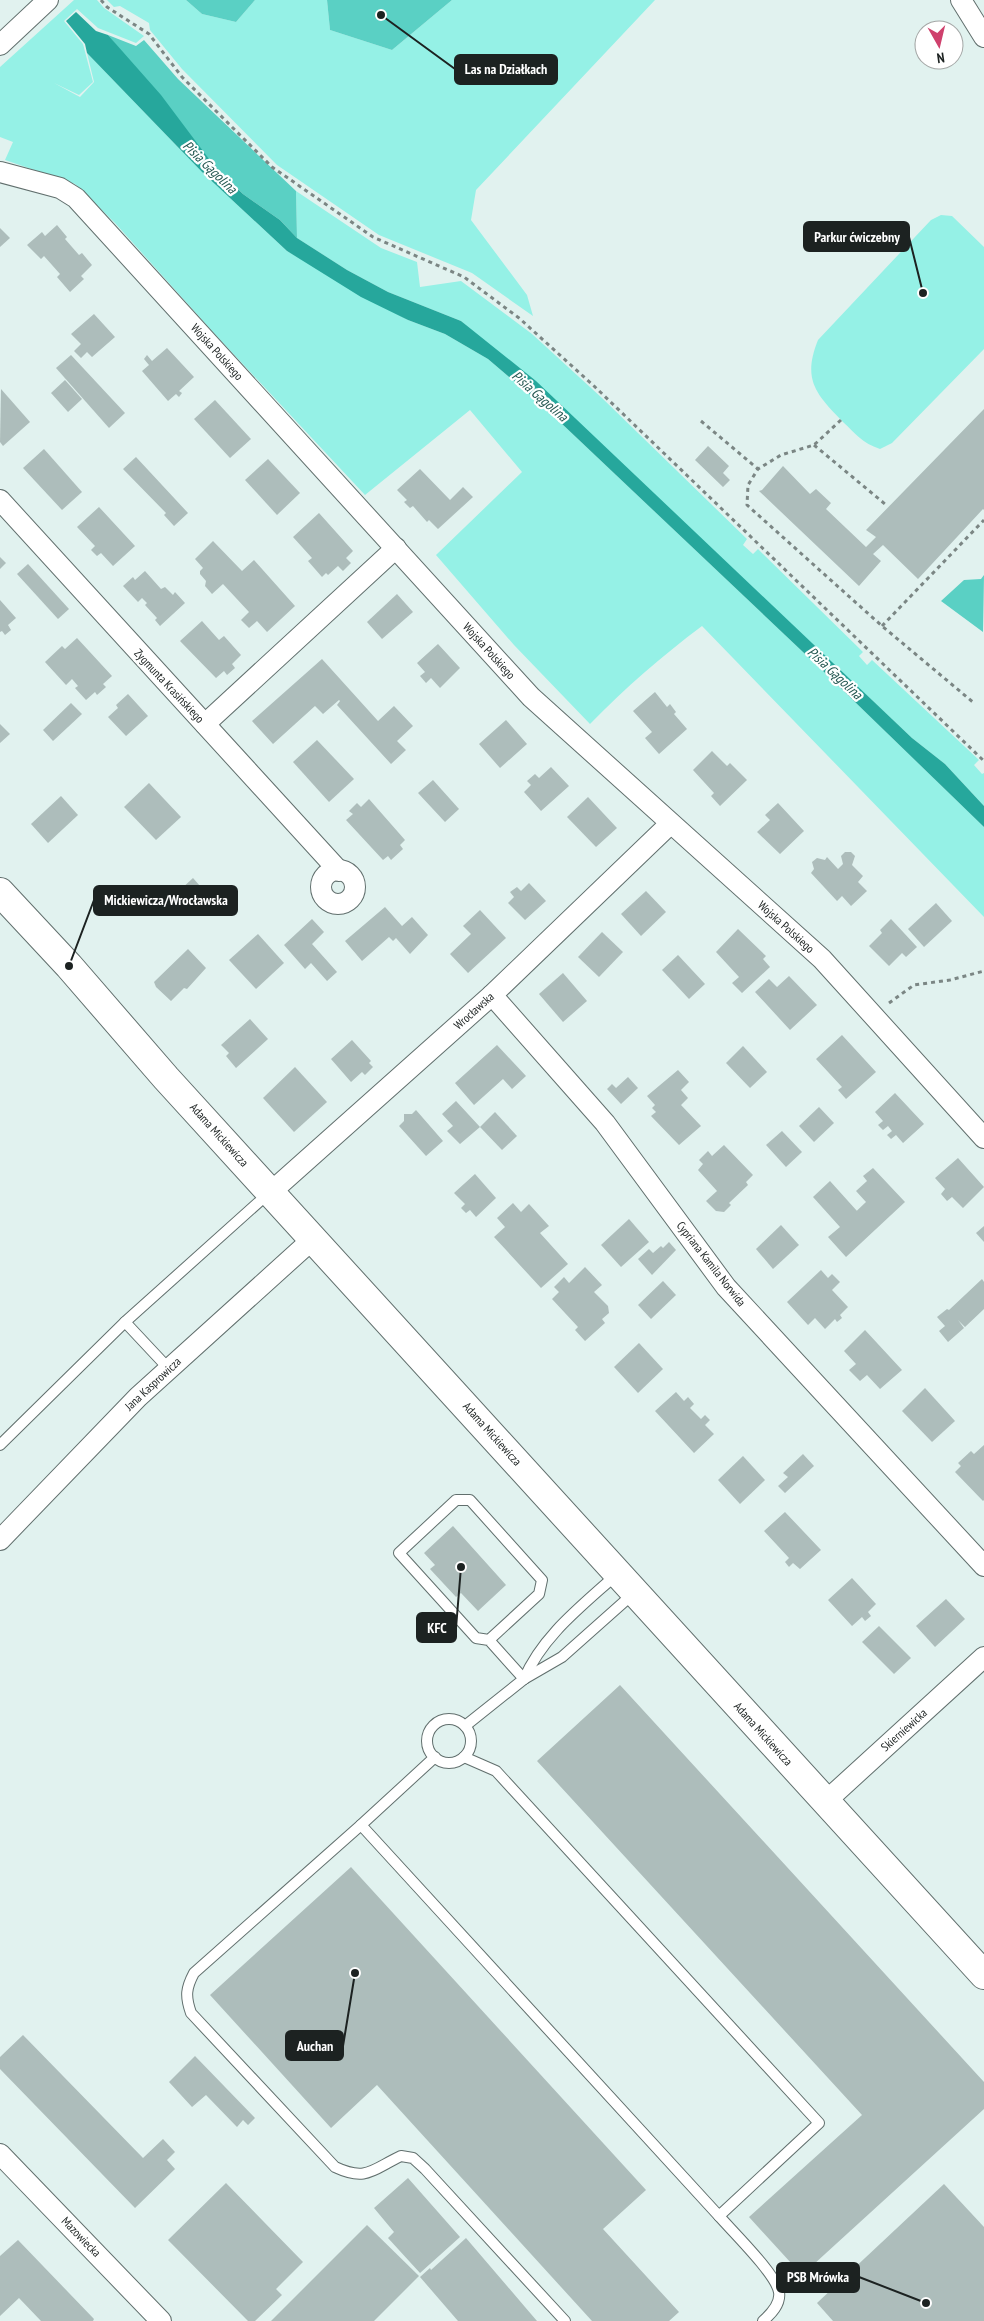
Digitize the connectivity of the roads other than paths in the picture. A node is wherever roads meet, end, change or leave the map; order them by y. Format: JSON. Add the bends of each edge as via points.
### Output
{"nodes":[{"id":1,"x":48,"y":0,"type":"edge"},
{"id":2,"x":961,"y":0,"type":"edge"},
{"id":3,"x":984,"y":37,"type":"edge"},
{"id":4,"x":0,"y":45,"type":"edge"},
{"id":5,"x":0,"y":172,"type":"edge"},
{"id":6,"x":0,"y":500,"type":"edge"},
{"id":7,"x":396,"y":548,"type":"junction"},
{"id":8,"x":205,"y":724,"type":"junction"},
{"id":9,"x":670,"y":824,"type":"junction"},
{"id":10,"x":339,"y":870,"type":"dead end"},
{"id":11,"x":0,"y":892,"type":"edge"},
{"id":12,"x":492,"y":995,"type":"junction"},
{"id":13,"x":984,"y":1138,"type":"edge"},
{"id":14,"x":271,"y":1192,"type":"junction"},
{"id":15,"x":314,"y":1238,"type":"junction"},
{"id":16,"x":125,"y":1322,"type":"junction"},
{"id":17,"x":169,"y":1368,"type":"junction"},
{"id":18,"x":0,"y":1445,"type":"edge"},
{"id":19,"x":0,"y":1540,"type":"edge"},
{"id":20,"x":984,"y":1566,"type":"edge"},
{"id":21,"x":626,"y":1583,"type":"junction"},
{"id":22,"x":489,"y":1640,"type":"junction"},
{"id":23,"x":984,"y":1657,"type":"edge"},
{"id":24,"x":524,"y":1679,"type":"junction"},
{"id":25,"x":465,"y":1726,"type":"junction"},
{"id":26,"x":434,"y":1757,"type":"junction"},
{"id":27,"x":464,"y":1757,"type":"junction"},
{"id":28,"x":825,"y":1802,"type":"junction"},
{"id":29,"x":360,"y":1825,"type":"junction"},
{"id":30,"x":984,"y":1975,"type":"edge"},
{"id":31,"x":0,"y":2154,"type":"edge"},
{"id":32,"x":719,"y":2216,"type":"junction"},
{"id":33,"x":161,"y":2321,"type":"edge"},
{"id":34,"x":565,"y":2321,"type":"edge"},
{"id":35,"x":763,"y":2321,"type":"edge"}],
"edges":[{"from":1,"to":4,"type":"street"},
{"from":2,"to":3,"type":"street"},
{"from":5,"to":7,"type":"street","name":"Wojska Polskiego","via":[[60,188],[76,198]]},
{"from":6,"to":8,"type":"street","name":"Zygmunta Krasińskiego"},
{"from":7,"to":8,"type":"street"},
{"from":7,"to":9,"type":"street","name":"Wojska Polskiego","via":[[531,697]]},
{"from":8,"to":10,"type":"street","name":"Zygmunta Krasińskiego"},
{"from":9,"to":12,"type":"street","name":"Wrocławska"},
{"from":9,"to":13,"type":"street","name":"Wojska Polskiego","via":[[822,959]]},
{"from":11,"to":14,"type":"street","name":"Adama Mickiewicza"},
{"from":12,"to":14,"type":"street","name":"Wrocławska"},
{"from":12,"to":20,"type":"street","name":"Cypriana Kamila Norwida","via":[[605,1123],[726,1287]]},
{"from":14,"to":15,"type":"street","name":"Adama Mickiewicza"},
{"from":14,"to":16,"type":"lane"},
{"from":15,"to":17,"type":"street","name":"Jana Kasprowicza"},
{"from":15,"to":21,"type":"street","name":"Adama Mickiewicza"},
{"from":16,"to":17,"type":"lane"},
{"from":16,"to":18,"type":"lane"},
{"from":17,"to":19,"type":"street","name":"Jana Kasprowicza"},
{"from":21,"to":24,"type":"lane","via":[[562,1657]]},
{"from":21,"to":24,"type":"lane","via":[[549,1636]]},
{"from":21,"to":28,"type":"street","name":"Adama Mickiewicza"},
{"from":22,"to":22,"type":"lane","via":[[539,1594],[542,1580],[470,1500],[456,1500],[398,1553],[476,1638]]},
{"from":22,"to":24,"type":"lane"},
{"from":23,"to":28,"type":"street","name":"Skierniewicka"},
{"from":24,"to":25,"type":"lane"},
{"from":25,"to":26,"type":"lane","via":[[446,1719],[434,1726],[427,1738]]},
{"from":25,"to":27,"type":"lane","via":[[471,1739]]},
{"from":26,"to":27,"type":"lane","via":[[452,1762]]},
{"from":26,"to":29,"type":"lane"},
{"from":27,"to":32,"type":"lane","via":[[496,1771],[819,2123]]},
{"from":28,"to":30,"type":"street","name":"Adama Mickiewicza"},
{"from":29,"to":32,"type":"lane"},
{"from":29,"to":34,"type":"lane","via":[[194,1973],[187,1986],[186,1999],[191,2013],[335,2167],[350,2174],[362,2174],[377,2170],[401,2156],[413,2158]]},
{"from":31,"to":33,"type":"street","name":"Mazowiecka"},
{"from":32,"to":35,"type":"lane","via":[[774,2279],[779,2292],[778,2303]]}]}
